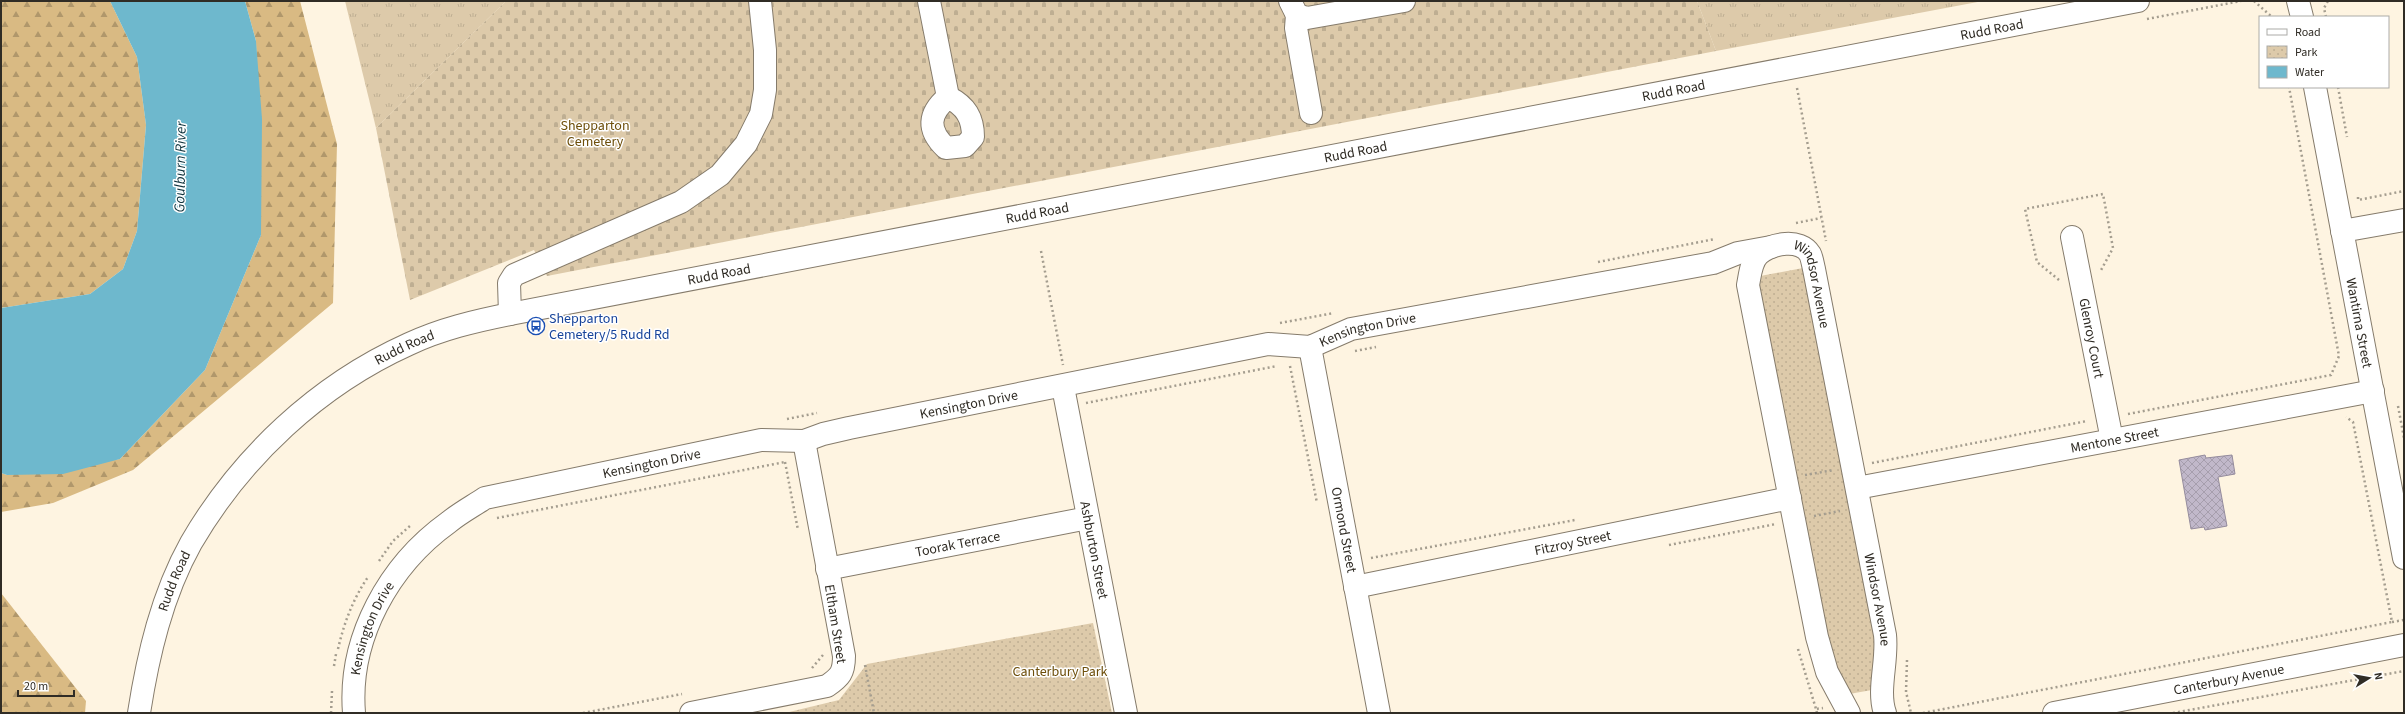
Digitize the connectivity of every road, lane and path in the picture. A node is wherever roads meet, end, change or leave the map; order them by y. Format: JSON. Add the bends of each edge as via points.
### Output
{"nodes":[{"id":1,"x":760,"y":1,"type":"edge"},
{"id":2,"x":929,"y":1,"type":"edge"},
{"id":3,"x":1404,"y":1,"type":"edge"},
{"id":4,"x":2241,"y":1,"type":"edge"},
{"id":5,"x":2254,"y":1,"type":"edge"},
{"id":6,"x":2298,"y":1,"type":"edge"},
{"id":7,"x":2328,"y":1,"type":"edge"},
{"id":8,"x":2093,"y":6,"type":"edge"},
{"id":9,"x":1294,"y":8,"type":"edge"},
{"id":10,"x":2139,"y":11,"type":"edge"},
{"id":11,"x":2271,"y":16,"type":"edge"},
{"id":12,"x":2302,"y":16,"type":"edge"},
{"id":13,"x":2326,"y":16,"type":"edge"},
{"id":14,"x":1803,"y":87,"type":"dead end"},
{"id":15,"x":2289,"y":88,"type":"edge"},
{"id":16,"x":2315,"y":88,"type":"edge"},
{"id":17,"x":2338,"y":88,"type":"edge"},
{"id":18,"x":948,"y":97,"type":"dead end"},
{"id":19,"x":1311,"y":113,"type":"dead end"},
{"id":20,"x":2347,"y":140,"type":"dead end"},
{"id":21,"x":2404,"y":191,"type":"edge"},
{"id":22,"x":2357,"y":192,"type":"dead end"},
{"id":23,"x":2404,"y":220,"type":"edge"},
{"id":24,"x":2342,"y":232,"type":"junction"},
{"id":25,"x":2072,"y":237,"type":"dead end"},
{"id":26,"x":1771,"y":247,"type":"junction"},
{"id":27,"x":1827,"y":249,"type":"dead end"},
{"id":28,"x":1041,"y":251,"type":"dead end"},
{"id":29,"x":1713,"y":263,"type":"junction"},
{"id":30,"x":1748,"y":286,"type":"junction"},
{"id":31,"x":510,"y":314,"type":"junction"},
{"id":32,"x":1378,"y":347,"type":"dead end"},
{"id":33,"x":1311,"y":353,"type":"junction"},
{"id":34,"x":1347,"y":353,"type":"dead end"},
{"id":35,"x":1289,"y":364,"type":"dead end"},
{"id":36,"x":1282,"y":365,"type":"dead end"},
{"id":37,"x":2331,"y":375,"type":"junction"},
{"id":38,"x":1064,"y":386,"type":"junction"},
{"id":39,"x":2373,"y":391,"type":"junction"},
{"id":40,"x":2336,"y":398,"type":"junction"},
{"id":41,"x":2108,"y":418,"type":"junction"},
{"id":42,"x":2112,"y":440,"type":"junction"},
{"id":43,"x":805,"y":449,"type":"junction"},
{"id":44,"x":785,"y":462,"type":"junction"},
{"id":45,"x":1852,"y":466,"type":"junction"},
{"id":46,"x":1865,"y":486,"type":"junction"},
{"id":47,"x":1788,"y":489,"type":"junction"},
{"id":48,"x":1769,"y":502,"type":"junction"},
{"id":49,"x":1088,"y":518,"type":"junction"},
{"id":50,"x":1580,"y":519,"type":"dead end"},
{"id":51,"x":489,"y":520,"type":"dead end"},
{"id":52,"x":798,"y":531,"type":"dead end"},
{"id":53,"x":1775,"y":532,"type":"dead end"},
{"id":54,"x":1371,"y":558,"type":"dead end"},
{"id":55,"x":2404,"y":558,"type":"edge"},
{"id":56,"x":827,"y":569,"type":"junction"},
{"id":57,"x":1355,"y":587,"type":"junction"},
{"id":58,"x":2404,"y":620,"type":"edge"},
{"id":59,"x":2392,"y":622,"type":"junction"},
{"id":60,"x":1796,"y":642,"type":"dead end"},
{"id":61,"x":2404,"y":645,"type":"edge"},
{"id":62,"x":821,"y":647,"type":"dead end"},
{"id":63,"x":1907,"y":657,"type":"dead end"},
{"id":64,"x":811,"y":669,"type":"dead end"},
{"id":65,"x":2404,"y":671,"type":"edge"},
{"id":66,"x":690,"y":703,"type":"edge"},
{"id":67,"x":2132,"y":706,"type":"edge"},
{"id":68,"x":1816,"y":709,"type":"dead end"},
{"id":69,"x":139,"y":713,"type":"edge"},
{"id":70,"x":354,"y":713,"type":"edge"},
{"id":71,"x":583,"y":713,"type":"edge"},
{"id":72,"x":1126,"y":713,"type":"edge"},
{"id":73,"x":1379,"y":713,"type":"edge"},
{"id":74,"x":1849,"y":713,"type":"edge"},
{"id":75,"x":1885,"y":713,"type":"edge"},
{"id":76,"x":1911,"y":713,"type":"edge"},
{"id":77,"x":1923,"y":713,"type":"edge"},
{"id":78,"x":2054,"y":713,"type":"edge"},
{"id":79,"x":2173,"y":713,"type":"edge"}],
"edges":[{"from":1,"to":31,"type":"street","via":[[765,50],[765,90],[761,114],[746,144],[720,175],[681,202],[514,275],[509,283]]},
{"from":2,"to":18,"type":"street"},
{"from":3,"to":9,"type":"street","via":[[1306,18]]},
{"from":4,"to":10,"type":"path"},
{"from":5,"to":11,"type":"path"},
{"from":6,"to":12,"type":"street"},
{"from":7,"to":13,"type":"path","via":[[2324,8]]},
{"from":8,"to":10,"type":"street","name":"Rudd Road"},
{"from":8,"to":31,"type":"street","name":"Rudd Road"},
{"from":9,"to":19,"type":"street"},
{"from":14,"to":27,"type":"path","via":[[1795,89]]},
{"from":15,"to":37,"type":"path","via":[[2339,356]]},
{"from":16,"to":24,"type":"street","name":"Wantirna Street"},
{"from":17,"to":20,"type":"path"},
{"from":21,"to":22,"type":"path","via":[[2358,200]]},
{"from":23,"to":24,"type":"street"},
{"from":24,"to":39,"type":"street","name":"Wantirna Street"},
{"from":25,"to":41,"type":"street","name":"Glenroy Court"},
{"from":26,"to":29,"type":"street","name":"Kensington Drive","via":[[1738,253]]},
{"from":26,"to":30,"type":"street","name":"Windsor Avenue","via":[[1759,254],[1751,269]]},
{"from":26,"to":45,"type":"street","name":"Windsor Avenue","via":[[1790,243],[1802,246],[1810,254]]},
{"from":28,"to":38,"type":"path"},
{"from":29,"to":30,"type":"street","name":"Kensington Drive","via":[[1726,264],[1733,268],[1742,275]]},
{"from":29,"to":33,"type":"street","name":"Kensington Drive","via":[[1351,329]]},
{"from":30,"to":47,"type":"street","name":"Windsor Avenue"},
{"from":31,"to":69,"type":"street","name":"Rudd Road","via":[[427,336],[375,361],[313,402],[244,468],[191,544],[171,588],[155,632]]},
{"from":32,"to":34,"type":"path"},
{"from":33,"to":35,"type":"path"},
{"from":33,"to":38,"type":"street","name":"Kensington Drive","via":[[1268,344]]},
{"from":33,"to":57,"type":"street","name":"Ormond Street"},
{"from":36,"to":38,"type":"path"},
{"from":37,"to":40,"type":"path"},
{"from":37,"to":41,"type":"path"},
{"from":38,"to":43,"type":"street","name":"Kensington Drive","via":[[843,430]]},
{"from":38,"to":49,"type":"street","name":"Ashburton Street"},
{"from":39,"to":40,"type":"street","name":"Mentone Street"},
{"from":39,"to":55,"type":"street","name":"Wantirna Street"},
{"from":40,"to":42,"type":"street","name":"Mentone Street"},
{"from":40,"to":59,"type":"path","via":[[2339,411],[2353,422]]},
{"from":41,"to":42,"type":"street","name":"Glenroy Court"},
{"from":41,"to":46,"type":"path","via":[[1870,463]]},
{"from":42,"to":46,"type":"street","name":"Mentone Street"},
{"from":43,"to":44,"type":"path"},
{"from":43,"to":56,"type":"street","name":"Eltham Street"},
{"from":43,"to":70,"type":"street","name":"Kensington Drive","via":[[761,440],[485,498],[443,526],[388,584],[372,616],[358,654],[353,696]]},
{"from":44,"to":51,"type":"path"},
{"from":44,"to":52,"type":"path"},
{"from":45,"to":46,"type":"street","name":"Windsor Avenue"},
{"from":45,"to":47,"type":"path"},
{"from":46,"to":75,"type":"street","name":"Windsor Avenue","via":[[1887,654],[1881,689]]},
{"from":47,"to":48,"type":"street","name":"Fitzroy Street"},
{"from":47,"to":74,"type":"street","name":"Windsor Avenue","via":[[1822,658]]},
{"from":48,"to":53,"type":"path"},
{"from":48,"to":57,"type":"street","name":"Fitzroy Street"},
{"from":49,"to":56,"type":"street","name":"Toorak Terrace"},
{"from":49,"to":72,"type":"street","name":"Ashburton Street"},
{"from":50,"to":54,"type":"path"},
{"from":56,"to":66,"type":"street","name":"Eltham Street","via":[[844,656],[844,670],[839,678],[827,686]]},
{"from":57,"to":73,"type":"street","name":"Ormond Street"},
{"from":58,"to":59,"type":"path"},
{"from":59,"to":77,"type":"path"},
{"from":60,"to":68,"type":"path"},
{"from":61,"to":67,"type":"street","name":"Canterbury Avenue"},
{"from":62,"to":64,"type":"path","via":[[823,655]]},
{"from":63,"to":76,"type":"path","via":[[1906,692]]},
{"from":65,"to":79,"type":"path"},
{"from":66,"to":71,"type":"path"},
{"from":67,"to":78,"type":"street","name":"Canterbury Avenue"}]}
